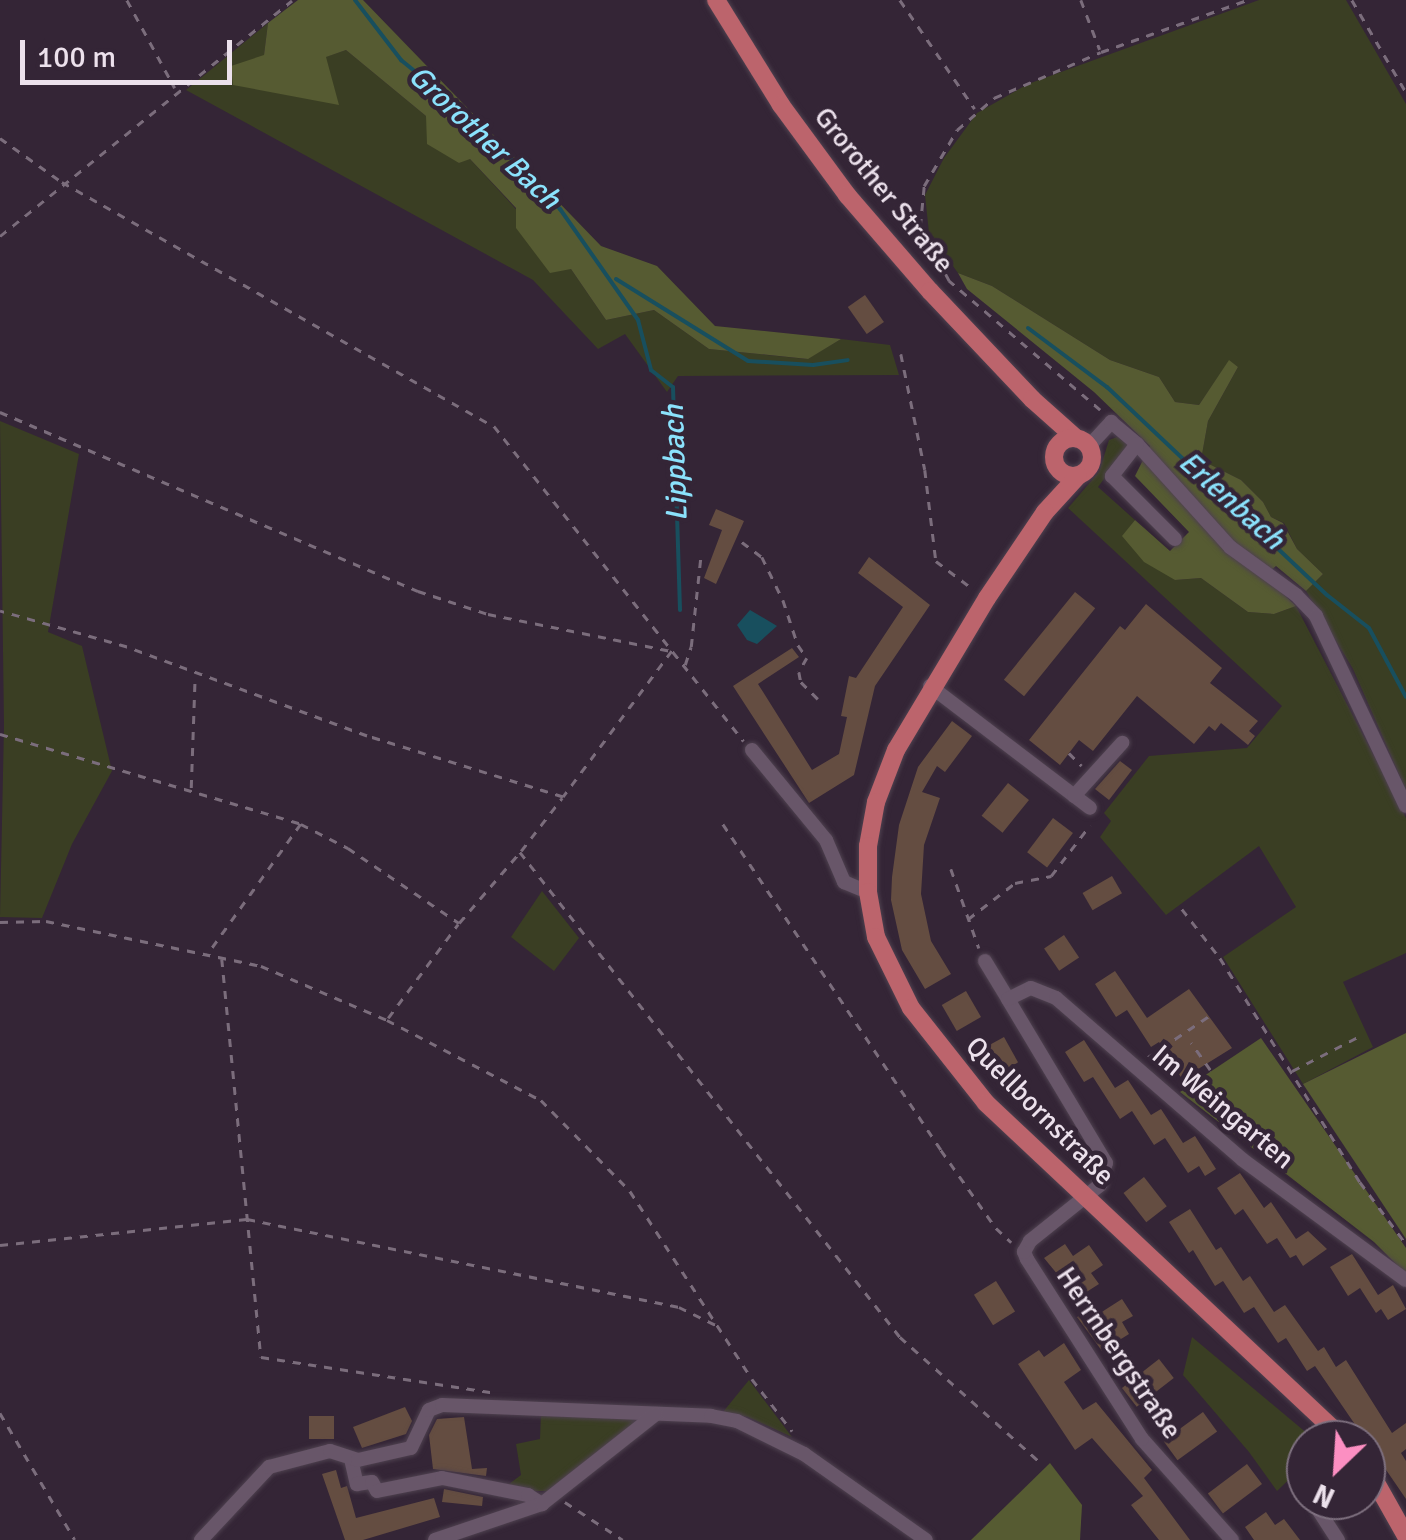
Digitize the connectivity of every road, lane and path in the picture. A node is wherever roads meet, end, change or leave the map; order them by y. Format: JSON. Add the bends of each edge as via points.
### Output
{"nodes":[{"id":1,"x":127,"y":0,"type":"edge"},
{"id":2,"x":292,"y":0,"type":"edge"},
{"id":3,"x":716,"y":0,"type":"edge"},
{"id":4,"x":900,"y":0,"type":"edge"},
{"id":5,"x":1081,"y":0,"type":"edge"},
{"id":6,"x":1247,"y":0,"type":"edge"},
{"id":7,"x":1352,"y":0,"type":"edge"},
{"id":8,"x":1101,"y":52,"type":"junction"},
{"id":9,"x":176,"y":90,"type":"junction"},
{"id":10,"x":1406,"y":92,"type":"edge"},
{"id":11,"x":976,"y":110,"type":"junction"},
{"id":12,"x":0,"y":138,"type":"edge"},
{"id":13,"x":62,"y":182,"type":"junction"},
{"id":14,"x":0,"y":236,"type":"edge"},
{"id":15,"x":901,"y":354,"type":"dead end"},
{"id":16,"x":1032,"y":399,"type":"junction"},
{"id":17,"x":0,"y":412,"type":"edge"},
{"id":18,"x":1112,"y":422,"type":"junction"},
{"id":19,"x":1082,"y":442,"type":"junction"},
{"id":20,"x":1136,"y":444,"type":"junction"},
{"id":21,"x":1055,"y":458,"type":"junction"},
{"id":22,"x":1078,"y":476,"type":"junction"},
{"id":23,"x":1046,"y":512,"type":"junction"},
{"id":24,"x":1175,"y":539,"type":"dead end"},
{"id":25,"x":742,"y":542,"type":"dead end"},
{"id":26,"x":701,"y":554,"type":"dead end"},
{"id":27,"x":987,"y":598,"type":"junction"},
{"id":28,"x":0,"y":612,"type":"edge"},
{"id":29,"x":672,"y":651,"type":"junction"},
{"id":30,"x":684,"y":666,"type":"junction"},
{"id":31,"x":195,"y":673,"type":"junction"},
{"id":32,"x":930,"y":686,"type":"junction"},
{"id":33,"x":818,"y":698,"type":"dead end"},
{"id":34,"x":0,"y":734,"type":"edge"},
{"id":35,"x":1122,"y":743,"type":"dead end"},
{"id":36,"x":752,"y":750,"type":"joint"},
{"id":37,"x":1069,"y":753,"type":"dead end"},
{"id":38,"x":1090,"y":774,"type":"junction"},
{"id":39,"x":192,"y":789,"type":"junction"},
{"id":40,"x":1074,"y":796,"type":"junction"},
{"id":41,"x":563,"y":797,"type":"junction"},
{"id":42,"x":1406,"y":806,"type":"edge"},
{"id":43,"x":1090,"y":808,"type":"joint"},
{"id":44,"x":300,"y":824,"type":"junction"},
{"id":45,"x":723,"y":824,"type":"dead end"},
{"id":46,"x":520,"y":852,"type":"junction"},
{"id":47,"x":951,"y":869,"type":"dead end"},
{"id":48,"x":868,"y":892,"type":"junction"},
{"id":49,"x":1182,"y":910,"type":"dead end"},
{"id":50,"x":968,"y":918,"type":"junction"},
{"id":51,"x":0,"y":922,"type":"edge"},
{"id":52,"x":459,"y":923,"type":"junction"},
{"id":53,"x":208,"y":955,"type":"junction"},
{"id":54,"x":222,"y":958,"type":"junction"},
{"id":55,"x":985,"y":961,"type":"joint"},
{"id":56,"x":1008,"y":999,"type":"junction"},
{"id":57,"x":1208,"y":1016,"type":"dead end"},
{"id":58,"x":387,"y":1020,"type":"junction"},
{"id":59,"x":1358,"y":1037,"type":"dead end"},
{"id":60,"x":1191,"y":1043,"type":"dead end"},
{"id":61,"x":1135,"y":1066,"type":"junction"},
{"id":62,"x":1291,"y":1072,"type":"junction"},
{"id":63,"x":1169,"y":1097,"type":"junction"},
{"id":64,"x":1086,"y":1199,"type":"junction"},
{"id":65,"x":247,"y":1219,"type":"junction"},
{"id":66,"x":1406,"y":1244,"type":"edge"},
{"id":67,"x":0,"y":1246,"type":"edge"},
{"id":68,"x":1024,"y":1252,"type":"junction"},
{"id":69,"x":1406,"y":1280,"type":"edge"},
{"id":70,"x":719,"y":1326,"type":"junction"},
{"id":71,"x":495,"y":1408,"type":"junction"},
{"id":72,"x":0,"y":1413,"type":"edge"},
{"id":73,"x":656,"y":1414,"type":"junction"},
{"id":74,"x":1324,"y":1420,"type":"edge"},
{"id":75,"x":804,"y":1454,"type":"junction"},
{"id":76,"x":355,"y":1460,"type":"junction"},
{"id":77,"x":1041,"y":1464,"type":"dead end"},
{"id":78,"x":549,"y":1500,"type":"junction"},
{"id":79,"x":1386,"y":1501,"type":"edge"},
{"id":80,"x":1406,"y":1536,"type":"edge"},
{"id":81,"x":75,"y":1540,"type":"edge"},
{"id":82,"x":201,"y":1540,"type":"edge"},
{"id":83,"x":435,"y":1540,"type":"edge"},
{"id":84,"x":623,"y":1540,"type":"edge"},
{"id":85,"x":926,"y":1540,"type":"edge"},
{"id":86,"x":1232,"y":1540,"type":"edge"}],
"edges":[{"from":1,"to":9,"type":"path"},
{"from":2,"to":9,"type":"path"},
{"from":3,"to":16,"type":"main road","name":"Grorother Straße","via":[[847,196]]},
{"from":4,"to":11,"type":"path"},
{"from":5,"to":8,"type":"path"},
{"from":6,"to":8,"type":"path"},
{"from":7,"to":10,"type":"path"},
{"from":8,"to":11,"type":"path"},
{"from":9,"to":13,"type":"path"},
{"from":11,"to":18,"type":"path","via":[[945,146],[924,186],[918,213],[926,243],[970,303]]},
{"from":12,"to":13,"type":"path"},
{"from":13,"to":14,"type":"path"},
{"from":13,"to":29,"type":"path","via":[[494,426]]},
{"from":15,"to":27,"type":"path","via":[[936,560]]},
{"from":16,"to":19,"type":"main road","name":"Grorother Straße"},
{"from":16,"to":21,"type":"main road","name":"Grorother Straße"},
{"from":17,"to":29,"type":"path","via":[[418,592],[488,614]]},
{"from":18,"to":19,"type":"street"},
{"from":18,"to":20,"type":"street"},
{"from":19,"to":21,"type":"main road","via":[[1062,441]]},
{"from":19,"to":22,"type":"main road","via":[[1092,462]]},
{"from":20,"to":24,"type":"street","via":[[1112,476]]},
{"from":20,"to":42,"type":"street","via":[[1230,547],[1316,616]]},
{"from":21,"to":22,"type":"main road","via":[[1062,473]]},
{"from":21,"to":23,"type":"main road","name":"Quellbornstraße"},
{"from":22,"to":23,"type":"main road","name":"Quellbornstraße"},
{"from":23,"to":27,"type":"main road","name":"Quellbornstraße"},
{"from":25,"to":33,"type":"path","via":[[762,556],[784,600],[807,658],[801,682]]},
{"from":26,"to":30,"type":"path","via":[[692,647]]},
{"from":27,"to":32,"type":"main road","name":"Quellbornstraße"},
{"from":28,"to":31,"type":"path"},
{"from":29,"to":30,"type":"path"},
{"from":29,"to":41,"type":"path"},
{"from":30,"to":36,"type":"path"},
{"from":31,"to":39,"type":"path"},
{"from":31,"to":41,"type":"path"},
{"from":32,"to":40,"type":"street"},
{"from":32,"to":48,"type":"main road","name":"Quellbornstraße","via":[[876,802]]},
{"from":34,"to":39,"type":"path"},
{"from":35,"to":38,"type":"street"},
{"from":36,"to":48,"type":"street","via":[[826,840],[844,882]]},
{"from":37,"to":38,"type":"path"},
{"from":38,"to":40,"type":"street"},
{"from":39,"to":44,"type":"path"},
{"from":40,"to":43,"type":"street"},
{"from":41,"to":46,"type":"path"},
{"from":43,"to":50,"type":"path","via":[[1090,826],[1051,876],[1020,881]]},
{"from":44,"to":52,"type":"path"},
{"from":44,"to":53,"type":"path"},
{"from":45,"to":68,"type":"path","via":[[974,1197]]},
{"from":46,"to":52,"type":"path"},
{"from":46,"to":77,"type":"path","via":[[900,1337]]},
{"from":47,"to":50,"type":"path"},
{"from":48,"to":64,"type":"main road","name":"Quellbornstraße","via":[[881,951],[926,1030],[986,1103]]},
{"from":49,"to":62,"type":"path"},
{"from":50,"to":55,"type":"path"},
{"from":51,"to":53,"type":"path","via":[[46,921]]},
{"from":52,"to":58,"type":"path"},
{"from":53,"to":54,"type":"path"},
{"from":54,"to":58,"type":"path","via":[[284,974]]},
{"from":54,"to":65,"type":"path"},
{"from":55,"to":56,"type":"street"},
{"from":56,"to":61,"type":"street","name":"Im Weingarten","via":[[1027,988],[1044,991]]},
{"from":56,"to":64,"type":"street","via":[[1106,1162],[1100,1185]]},
{"from":57,"to":61,"type":"path"},
{"from":58,"to":70,"type":"path","via":[[542,1100],[630,1191]]},
{"from":59,"to":62,"type":"path"},
{"from":60,"to":63,"type":"path","via":[[1210,1070]]},
{"from":61,"to":63,"type":"street","name":"Im Weingarten"},
{"from":62,"to":66,"type":"path"},
{"from":63,"to":69,"type":"street","name":"Im Weingarten"},
{"from":64,"to":68,"type":"street","name":"Herrnbergstraße"},
{"from":64,"to":74,"type":"main road","name":"Quellbornstraße"},
{"from":65,"to":67,"type":"path"},
{"from":65,"to":70,"type":"path","via":[[679,1307]]},
{"from":65,"to":71,"type":"path","via":[[261,1357],[495,1392]]},
{"from":68,"to":86,"type":"street","name":"Herrnbergstraße","via":[[1142,1439]]},
{"from":70,"to":75,"type":"path"},
{"from":71,"to":73,"type":"street"},
{"from":71,"to":76,"type":"street","via":[[442,1405],[429,1410],[411,1448]]},
{"from":72,"to":81,"type":"path"},
{"from":73,"to":75,"type":"street","via":[[737,1421]]},
{"from":73,"to":78,"type":"street"},
{"from":75,"to":85,"type":"street"},
{"from":76,"to":78,"type":"street","via":[[357,1484],[372,1482],[377,1491],[442,1478]]},
{"from":76,"to":82,"type":"street","via":[[330,1451],[269,1466]]},
{"from":78,"to":83,"type":"street"},
{"from":78,"to":84,"type":"path"},
{"from":79,"to":80,"type":"main road"}]}
